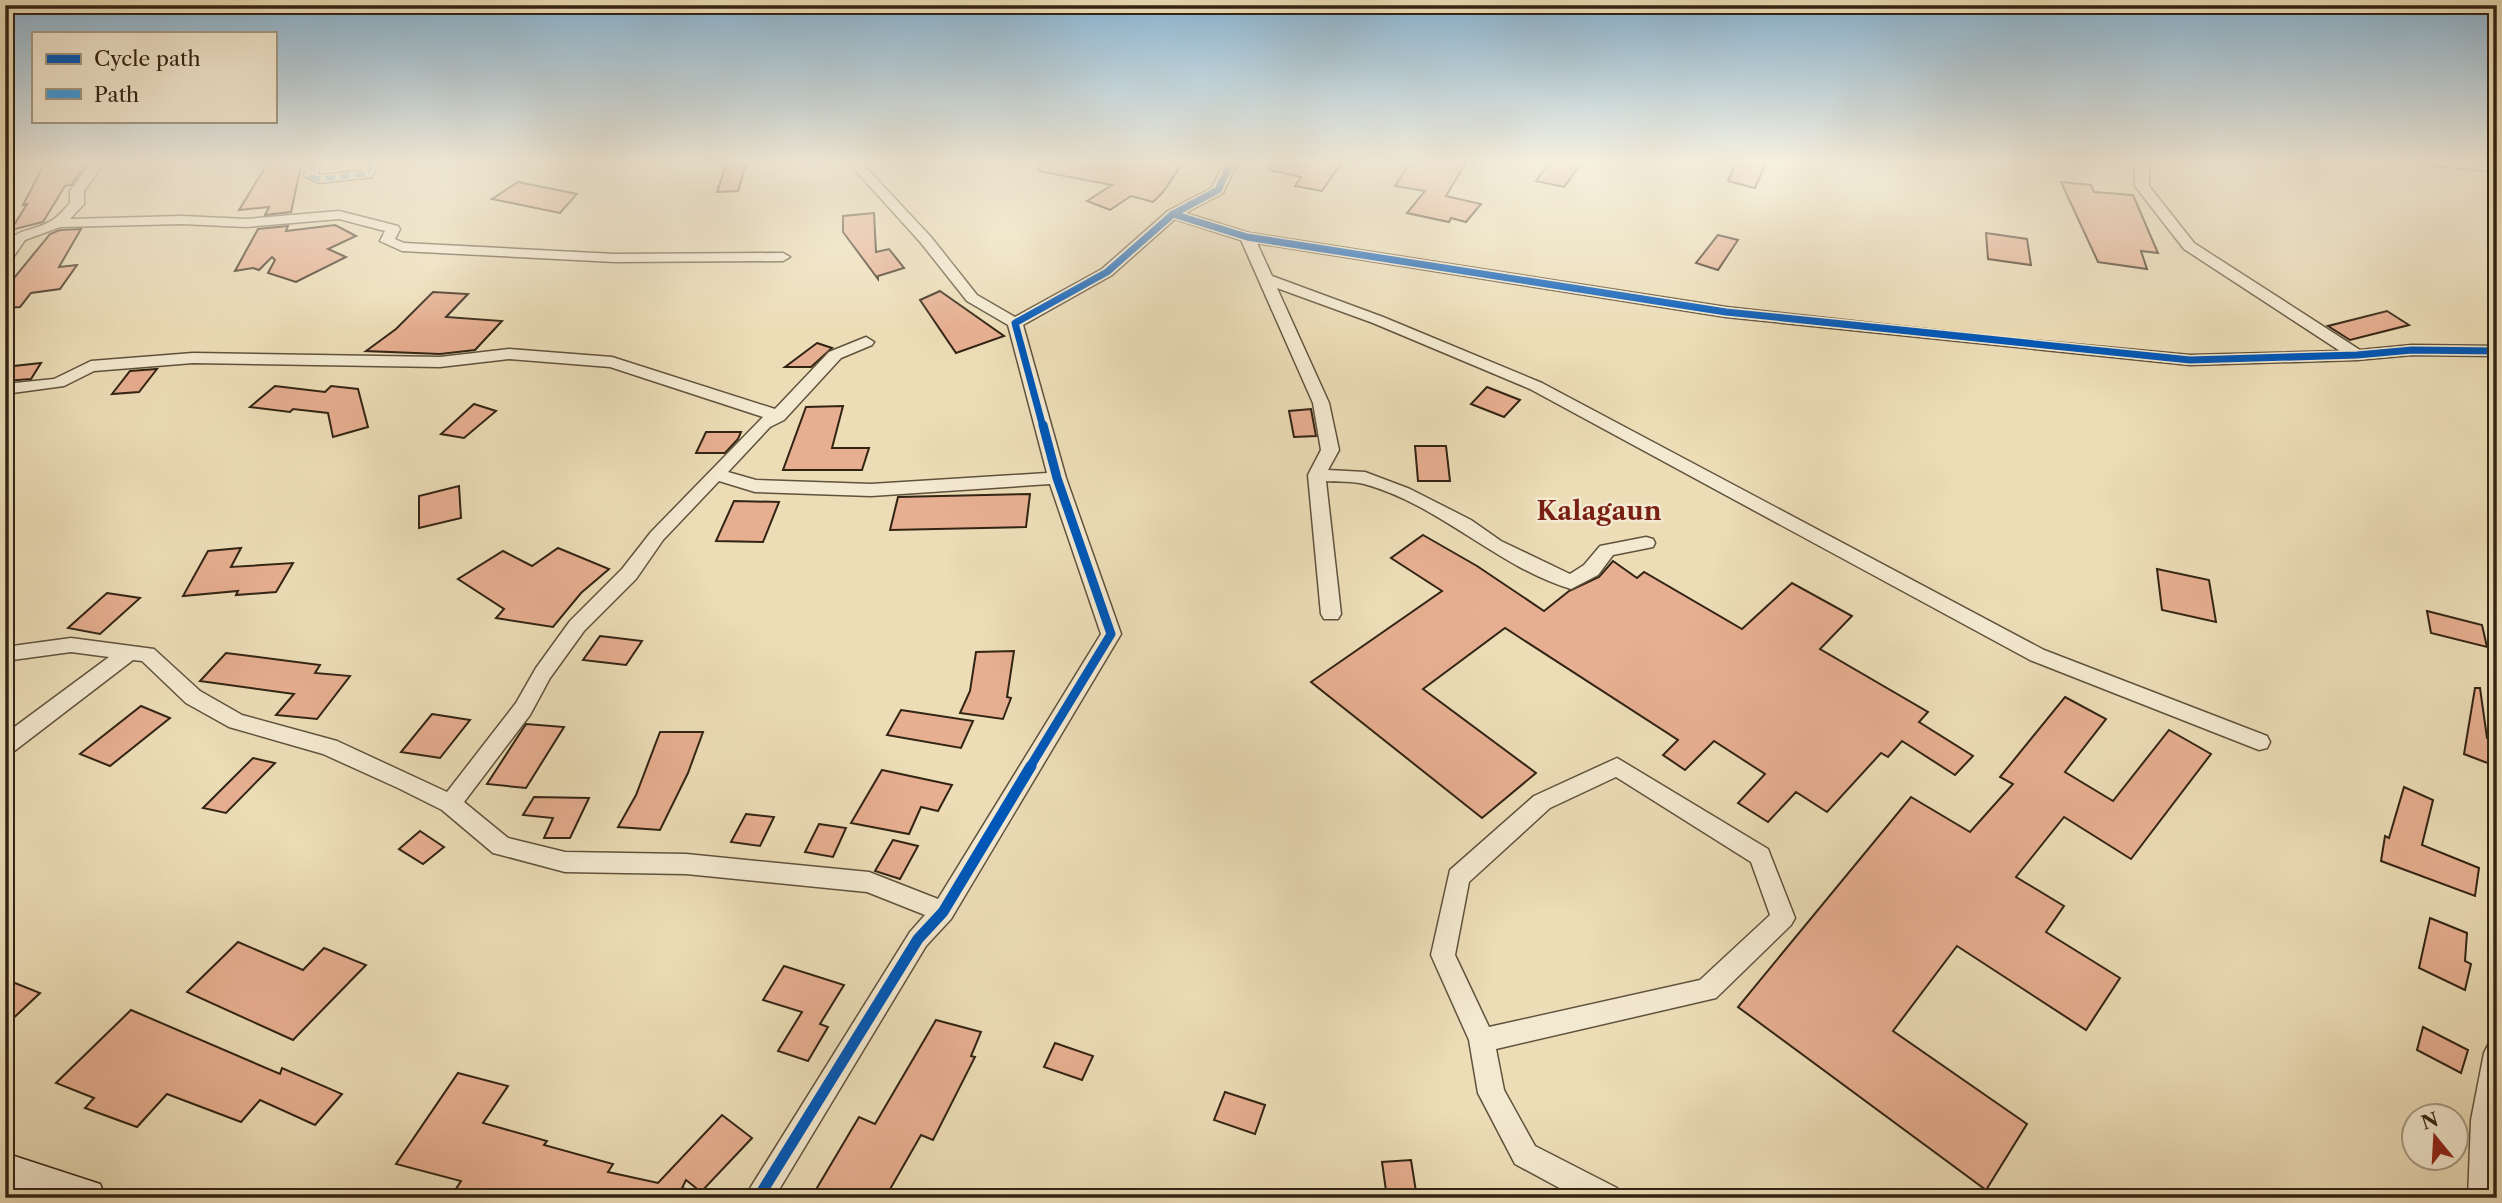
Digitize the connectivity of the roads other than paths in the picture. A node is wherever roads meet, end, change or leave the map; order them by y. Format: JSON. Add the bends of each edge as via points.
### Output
{"nodes":[{"id":1,"x":64,"y":217,"type":"edge"},
{"id":2,"x":314,"y":217,"type":"edge"},
{"id":3,"x":347,"y":217,"type":"edge"},
{"id":4,"x":905,"y":217,"type":"edge"},
{"id":5,"x":1169,"y":217,"type":"edge"},
{"id":6,"x":1183,"y":217,"type":"edge"},
{"id":7,"x":2166,"y":217,"type":"edge"},
{"id":8,"x":58,"y":223,"type":"junction"},
{"id":9,"x":1247,"y":237,"type":"junction"},
{"id":10,"x":783,"y":257,"type":"dead end"},
{"id":11,"x":5,"y":259,"type":"edge"},
{"id":12,"x":1264,"y":278,"type":"junction"},
{"id":13,"x":1015,"y":323,"type":"junction"},
{"id":14,"x":866,"y":342,"type":"dead end"},
{"id":15,"x":2497,"y":351,"type":"edge"},
{"id":16,"x":2357,"y":355,"type":"junction"},
{"id":17,"x":5,"y":389,"type":"edge"},
{"id":18,"x":778,"y":416,"type":"junction"},
{"id":19,"x":716,"y":474,"type":"junction"},
{"id":20,"x":1317,"y":475,"type":"junction"},
{"id":21,"x":1057,"y":478,"type":"junction"},
{"id":22,"x":1646,"y":543,"type":"dead end"},
{"id":23,"x":1331,"y":614,"type":"dead end"},
{"id":24,"x":129,"y":652,"type":"junction"},
{"id":25,"x":5,"y":654,"type":"edge"},
{"id":26,"x":2259,"y":742,"type":"dead end"},
{"id":27,"x":5,"y":746,"type":"edge"},
{"id":28,"x":450,"y":804,"type":"junction"},
{"id":29,"x":943,"y":912,"type":"junction"},
{"id":30,"x":1482,"y":1040,"type":"junction"},
{"id":31,"x":2497,"y":1053,"type":"edge"},
{"id":32,"x":10,"y":1182,"type":"edge"},
{"id":33,"x":86,"y":1198,"type":"edge"},
{"id":34,"x":758,"y":1198,"type":"edge"},
{"id":35,"x":1607,"y":1198,"type":"edge"},
{"id":36,"x":2482,"y":1198,"type":"edge"}],
"edges":[{"from":1,"to":8,"type":"street"},
{"from":2,"to":8,"type":"street","via":[[246,223]]},
{"from":3,"to":10,"type":"street","via":[[393,229],[387,241],[402,247],[615,258]]},
{"from":4,"to":13,"type":"street","via":[[972,298]]},
{"from":5,"to":13,"type":"street","via":[[1107,272]]},
{"from":6,"to":9,"type":"street"},
{"from":7,"to":16,"type":"street","via":[[2189,246]]},
{"from":8,"to":11,"type":"street","via":[[20,237]]},
{"from":9,"to":12,"type":"street"},
{"from":9,"to":16,"type":"street","via":[[1822,324],[2190,359]]},
{"from":12,"to":20,"type":"street","via":[[1321,403],[1330,450]]},
{"from":12,"to":26,"type":"street","via":[[1536,386],[2038,655]]},
{"from":13,"to":21,"type":"street"},
{"from":14,"to":18,"type":"street","via":[[835,355]]},
{"from":15,"to":16,"type":"street"},
{"from":17,"to":18,"type":"street","via":[[58,383],[91,366],[193,358],[440,362],[509,354],[612,362]]},
{"from":18,"to":19,"type":"street","via":[[764,424]]},
{"from":19,"to":21,"type":"street","via":[[755,486],[871,490]]},
{"from":19,"to":28,"type":"street","via":[[577,626],[523,709]]},
{"from":20,"to":22,"type":"street","via":[[1364,478],[1404,493],[1465,524],[1493,545],[1571,582],[1591,570],[1607,550]]},
{"from":20,"to":23,"type":"street"},
{"from":21,"to":29,"type":"street","via":[[1111,634]]},
{"from":24,"to":25,"type":"street","via":[[71,645]]},
{"from":24,"to":27,"type":"street"},
{"from":24,"to":28,"type":"street","via":[[147,654],[192,696],[236,721],[329,747]]},
{"from":28,"to":29,"type":"street","via":[[501,846],[565,862],[686,864],[869,882]]},
{"from":29,"to":34,"type":"street","via":[[918,939]]},
{"from":30,"to":30,"type":"street","via":[[1707,990],[1783,918],[1760,856],[1617,767],[1542,802],[1458,877],[1443,955]]},
{"from":30,"to":35,"type":"street","via":[[1490,1093],[1525,1155]]},
{"from":31,"to":36,"type":"street","via":[[2484,1120]]},
{"from":32,"to":33,"type":"main road"}]}
